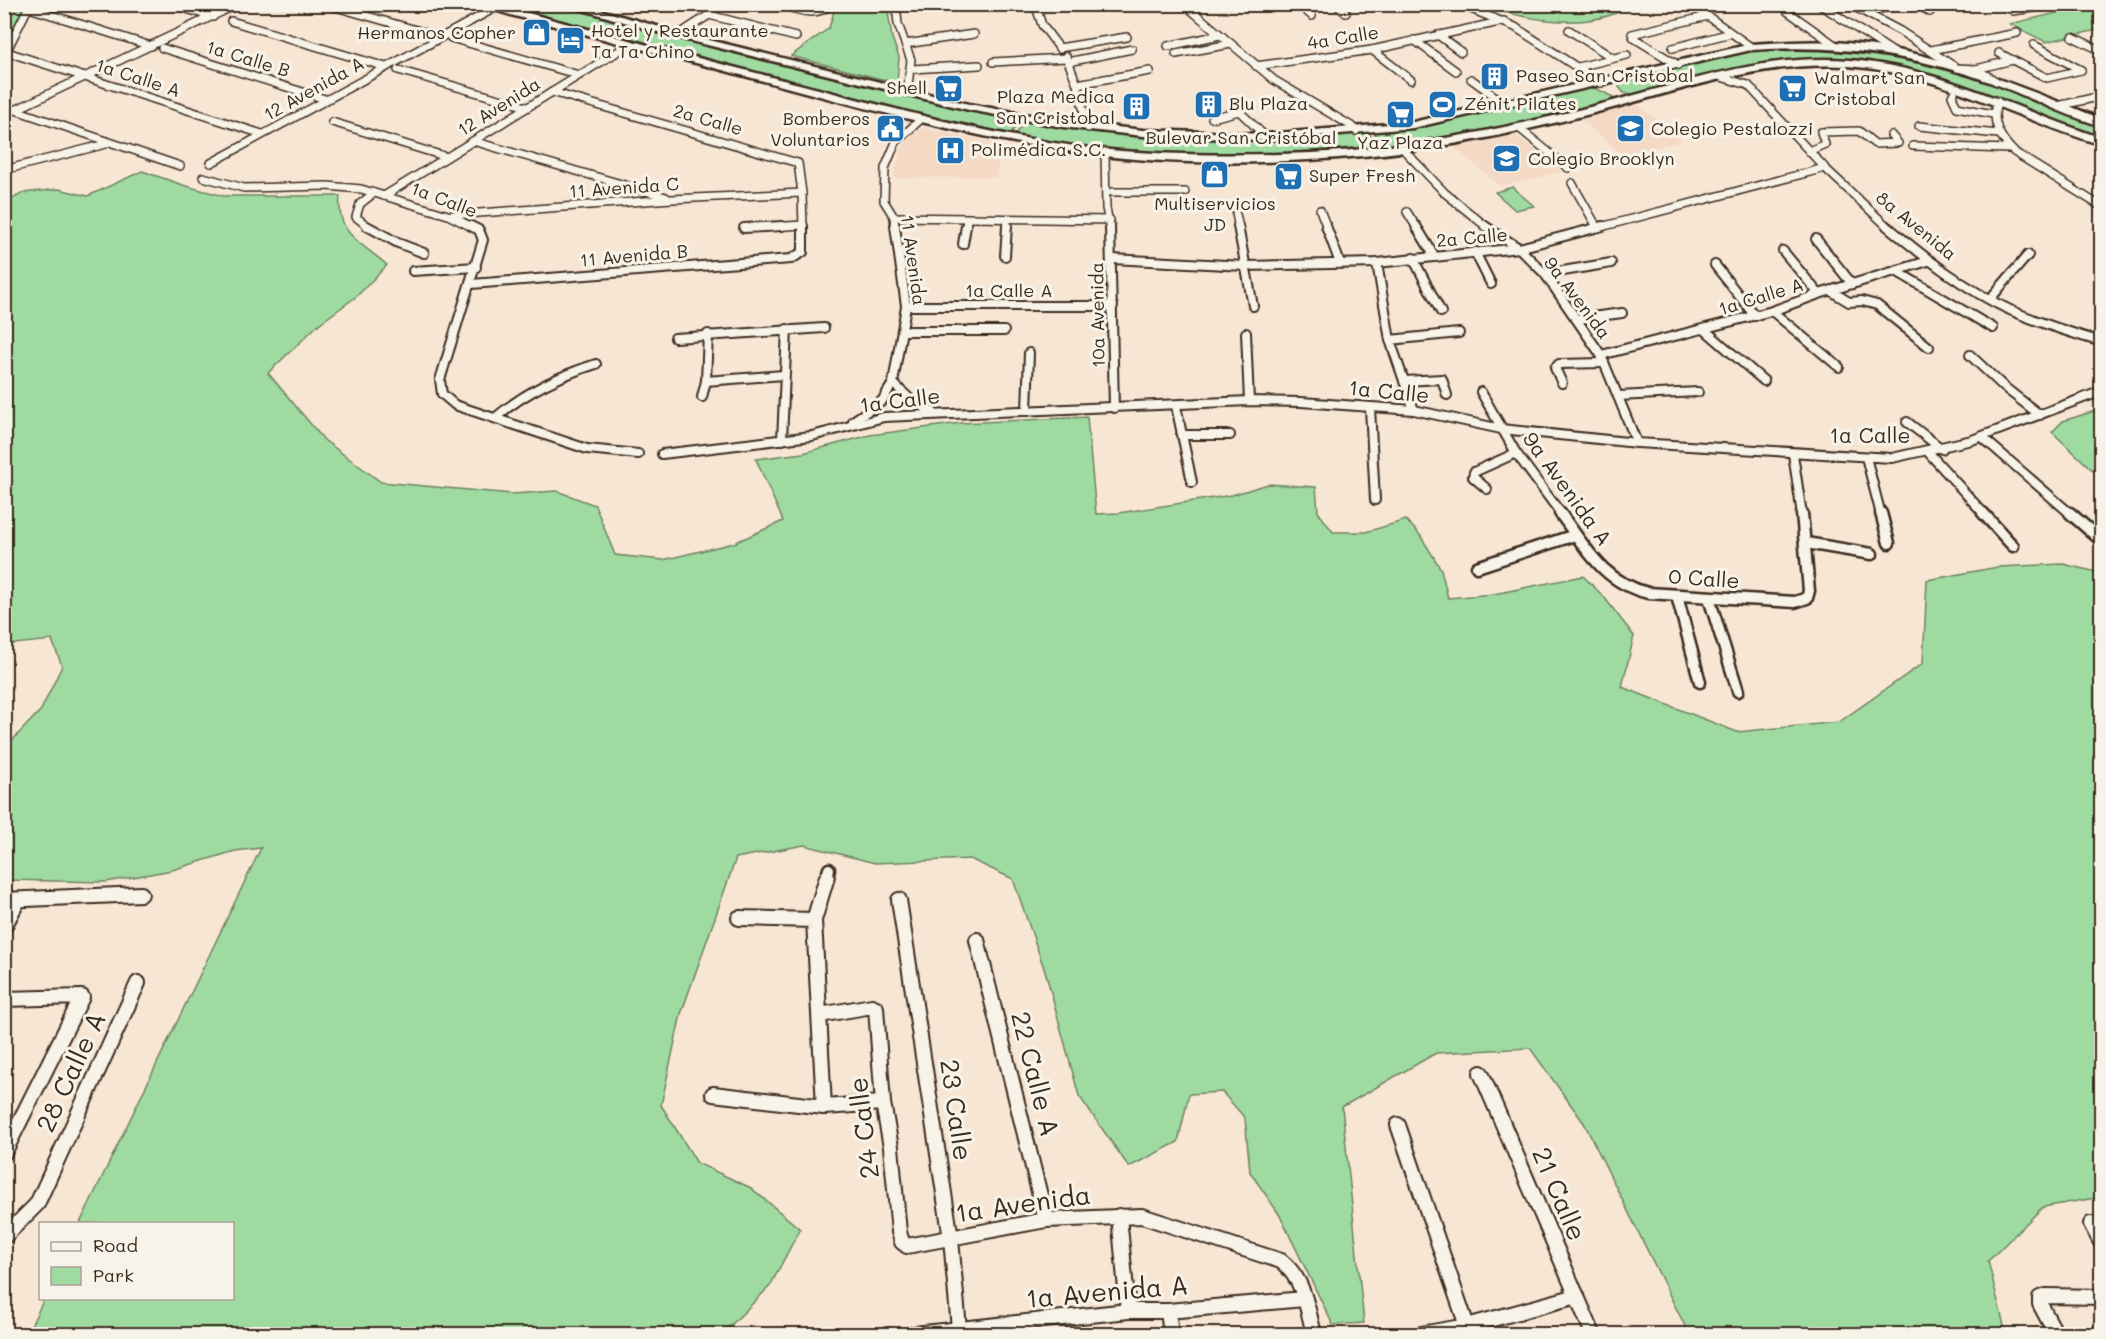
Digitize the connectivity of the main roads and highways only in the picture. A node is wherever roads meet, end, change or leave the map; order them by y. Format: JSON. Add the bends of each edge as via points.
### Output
{"nodes":[{"id":1,"x":483,"y":4,"type":"edge"},
{"id":2,"x":515,"y":4,"type":"edge"},
{"id":3,"x":557,"y":4,"type":"edge"},
{"id":4,"x":567,"y":4,"type":"edge"},
{"id":5,"x":625,"y":20,"type":"junction"},
{"id":6,"x":597,"y":35,"type":"junction"},
{"id":7,"x":1659,"y":70,"type":"junction"},
{"id":8,"x":1596,"y":84,"type":"junction"},
{"id":9,"x":1617,"y":95,"type":"junction"},
{"id":10,"x":1024,"y":118,"type":"junction"},
{"id":11,"x":2102,"y":123,"type":"edge"},
{"id":12,"x":1362,"y":131,"type":"junction"},
{"id":13,"x":1010,"y":138,"type":"junction"},
{"id":14,"x":2102,"y":142,"type":"edge"},
{"id":15,"x":1389,"y":151,"type":"junction"}],
"edges":[{"from":1,"to":6,"type":"main road","name":"Bulevar San Cristóbal"},
{"from":2,"to":6,"type":"main road","via":[[528,14]]},
{"from":3,"to":5,"type":"main road"},
{"from":4,"to":5,"type":"main road","name":"Bulevar San Cristóbal"},
{"from":5,"to":10,"type":"main road","name":"Bulevar San Cristóbal","via":[[907,93]]},
{"from":6,"to":13,"type":"main road","name":"Bulevar San Cristóbal","via":[[920,120]]},
{"from":7,"to":8,"type":"main road","name":"Bulevar San Cristóbal"},
{"from":7,"to":9,"type":"main road","via":[[1614,83]]},
{"from":7,"to":11,"type":"main road","name":"Bulevar San Cristóbal","via":[[1751,47],[1835,45],[1893,52],[1956,68]]},
{"from":8,"to":9,"type":"main road"},
{"from":8,"to":12,"type":"main road","name":"Bulevar San Cristóbal","via":[[1434,122]]},
{"from":9,"to":14,"type":"main road","name":"Bulevar San Cristóbal","via":[[1649,95],[1746,71],[1808,61],[1868,64],[1940,80]]},
{"from":9,"to":15,"type":"main road","name":"Bulevar San Cristóbal","via":[[1519,128]]},
{"from":10,"to":12,"type":"main road","name":"Bulevar San Cristóbal","via":[[1088,128],[1197,136],[1266,137]]},
{"from":10,"to":13,"type":"main road"},
{"from":12,"to":15,"type":"main road"},
{"from":13,"to":15,"type":"main road","name":"Bulevar San Cristóbal","via":[[1124,154],[1284,158]]}]}
